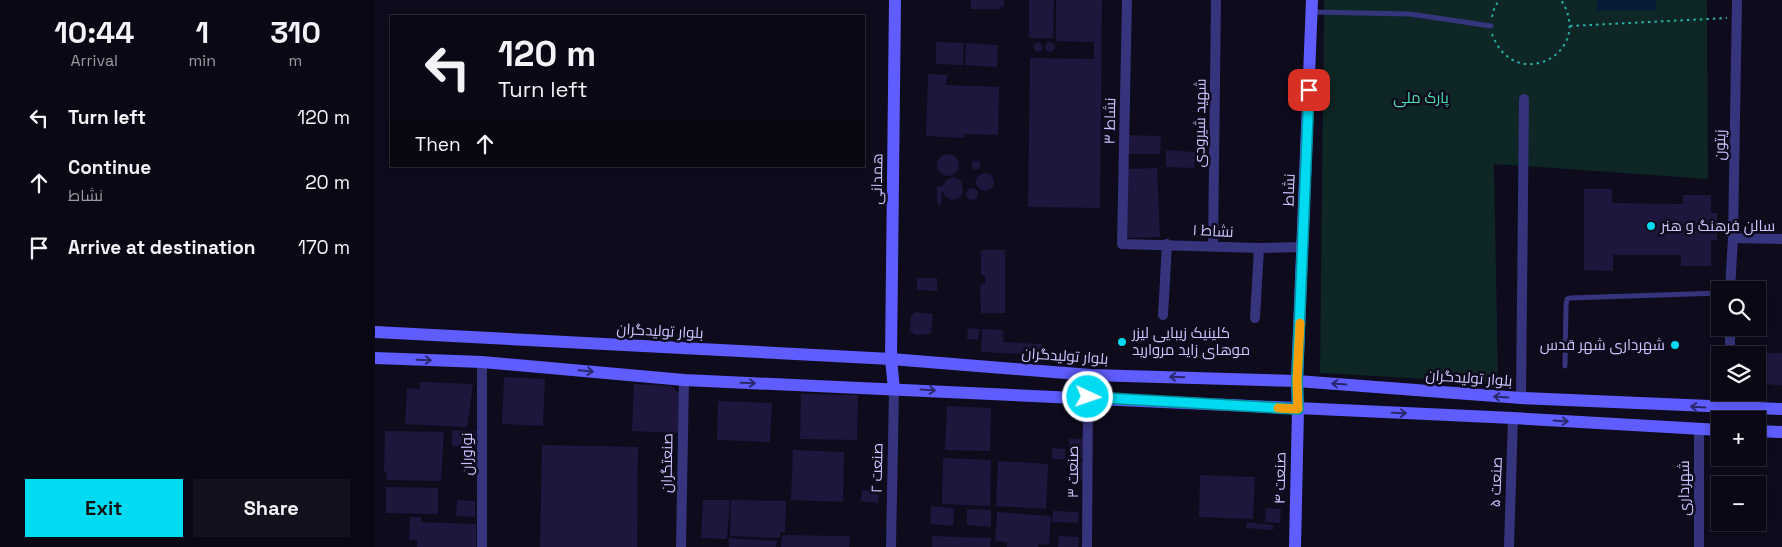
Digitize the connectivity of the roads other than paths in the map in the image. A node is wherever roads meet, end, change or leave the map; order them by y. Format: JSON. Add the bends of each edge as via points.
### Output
{"nodes":[{"id":1,"x":895,"y":0,"type":"edge"},
{"id":2,"x":1127,"y":0,"type":"edge"},
{"id":3,"x":1216,"y":0,"type":"edge"},
{"id":4,"x":1737,"y":0,"type":"edge"},
{"id":5,"x":1312,"y":6,"type":"edge"},
{"id":6,"x":1491,"y":26,"type":"road end"},
{"id":7,"x":1524,"y":99,"type":"dead end"},
{"id":8,"x":1733,"y":238,"type":"junction"},
{"id":9,"x":1782,"y":239,"type":"edge"},
{"id":10,"x":1122,"y":244,"type":"joint"},
{"id":11,"x":1167,"y":244,"type":"junction"},
{"id":12,"x":1213,"y":246,"type":"junction"},
{"id":13,"x":1302,"y":247,"type":"junction"},
{"id":14,"x":1259,"y":248,"type":"junction"},
{"id":15,"x":1731,"y":281,"type":"edge"},
{"id":16,"x":1711,"y":293,"type":"edge"},
{"id":17,"x":1163,"y":315,"type":"dead end"},
{"id":18,"x":1255,"y":318,"type":"dead end"},
{"id":19,"x":375,"y":332,"type":"edge"},
{"id":20,"x":375,"y":358,"type":"edge"},
{"id":21,"x":891,"y":359,"type":"junction"},
{"id":22,"x":482,"y":362,"type":"junction"},
{"id":23,"x":1565,"y":366,"type":"dead end"},
{"id":24,"x":1091,"y":375,"type":"junction"},
{"id":25,"x":684,"y":380,"type":"junction"},
{"id":26,"x":1297,"y":381,"type":"junction"},
{"id":27,"x":894,"y":389,"type":"junction"},
{"id":28,"x":1088,"y":397,"type":"junction"},
{"id":29,"x":1521,"y":398,"type":"junction"},
{"id":30,"x":1729,"y":401,"type":"edge"},
{"id":31,"x":1729,"y":408,"type":"junction"},
{"id":32,"x":1298,"y":409,"type":"junction"},
{"id":33,"x":1782,"y":410,"type":"edge"},
{"id":34,"x":1513,"y":418,"type":"junction"},
{"id":35,"x":1699,"y":430,"type":"junction"},
{"id":36,"x":1711,"y":430,"type":"edge"},
{"id":37,"x":1766,"y":431,"type":"edge"},
{"id":38,"x":1782,"y":432,"type":"edge"},
{"id":39,"x":482,"y":547,"type":"edge"},
{"id":40,"x":681,"y":547,"type":"edge"},
{"id":41,"x":891,"y":547,"type":"edge"},
{"id":42,"x":1087,"y":547,"type":"edge"},
{"id":43,"x":1295,"y":547,"type":"edge"},
{"id":44,"x":1509,"y":547,"type":"edge"},
{"id":45,"x":1699,"y":547,"type":"edge"}],
"edges":[{"from":1,"to":21,"type":"main road","name":"همدانی"},
{"from":2,"to":10,"type":"street","name":"نشاط ۳"},
{"from":3,"to":12,"type":"street","name":"شهید شیرودی"},
{"from":4,"to":8,"type":"street","name":"زیتون"},
{"from":5,"to":6,"type":"lane","via":[[1410,14]]},
{"from":5,"to":13,"type":"main road","name":"نشاط"},
{"from":7,"to":29,"type":"street"},
{"from":8,"to":9,"type":"street"},
{"from":8,"to":15,"type":"street","name":"زیتون"},
{"from":10,"to":11,"type":"street","name":"نشاط ۱"},
{"from":11,"to":12,"type":"street","name":"نشاط ۱"},
{"from":11,"to":17,"type":"street"},
{"from":12,"to":14,"type":"street","name":"نشاط ۱"},
{"from":13,"to":14,"type":"street","name":"نشاط ۱"},
{"from":13,"to":26,"type":"main road","name":"نشاط"},
{"from":14,"to":18,"type":"street"},
{"from":16,"to":23,"type":"lane","via":[[1567,299]]},
{"from":19,"to":21,"type":"main road","name":"بلوار تولیدگران"},
{"from":20,"to":22,"type":"main road","one_way":true},
{"from":21,"to":24,"type":"main road","name":"بلوار تولیدگران"},
{"from":21,"to":27,"type":"main road","name":"همدانی"},
{"from":22,"to":25,"type":"main road","one_way":true},
{"from":22,"to":39,"type":"street","name":"نواوران"},
{"from":26,"to":24,"type":"main road","name":"بلوار تولیدگران","one_way":true},
{"from":24,"to":28,"type":"main road"},
{"from":25,"to":27,"type":"main road","one_way":true},
{"from":25,"to":40,"type":"street","name":"صنعتگران"},
{"from":29,"to":26,"type":"main road","name":"بلوار تولیدگران","one_way":true},
{"from":26,"to":32,"type":"main road","name":"صنعت ۴"},
{"from":27,"to":28,"type":"main road","one_way":true},
{"from":27,"to":41,"type":"street","name":"صنعت ۲"},
{"from":28,"to":32,"type":"main road"},
{"from":28,"to":42,"type":"street","name":"صنعت ۳"},
{"from":31,"to":29,"type":"main road","name":"بلوار تولیدگران","one_way":true},
{"from":30,"to":31,"type":"street"},
{"from":31,"to":33,"type":"main road","name":"بلوار تولیدگران"},
{"from":32,"to":34,"type":"main road","one_way":true},
{"from":32,"to":43,"type":"main road","name":"صنعت ۴"},
{"from":34,"to":35,"type":"main road","one_way":true},
{"from":34,"to":44,"type":"street","name":"صنعت ۵"},
{"from":35,"to":36,"type":"main road"},
{"from":35,"to":45,"type":"street","name":"شهرداری"},
{"from":37,"to":38,"type":"main road"}]}
